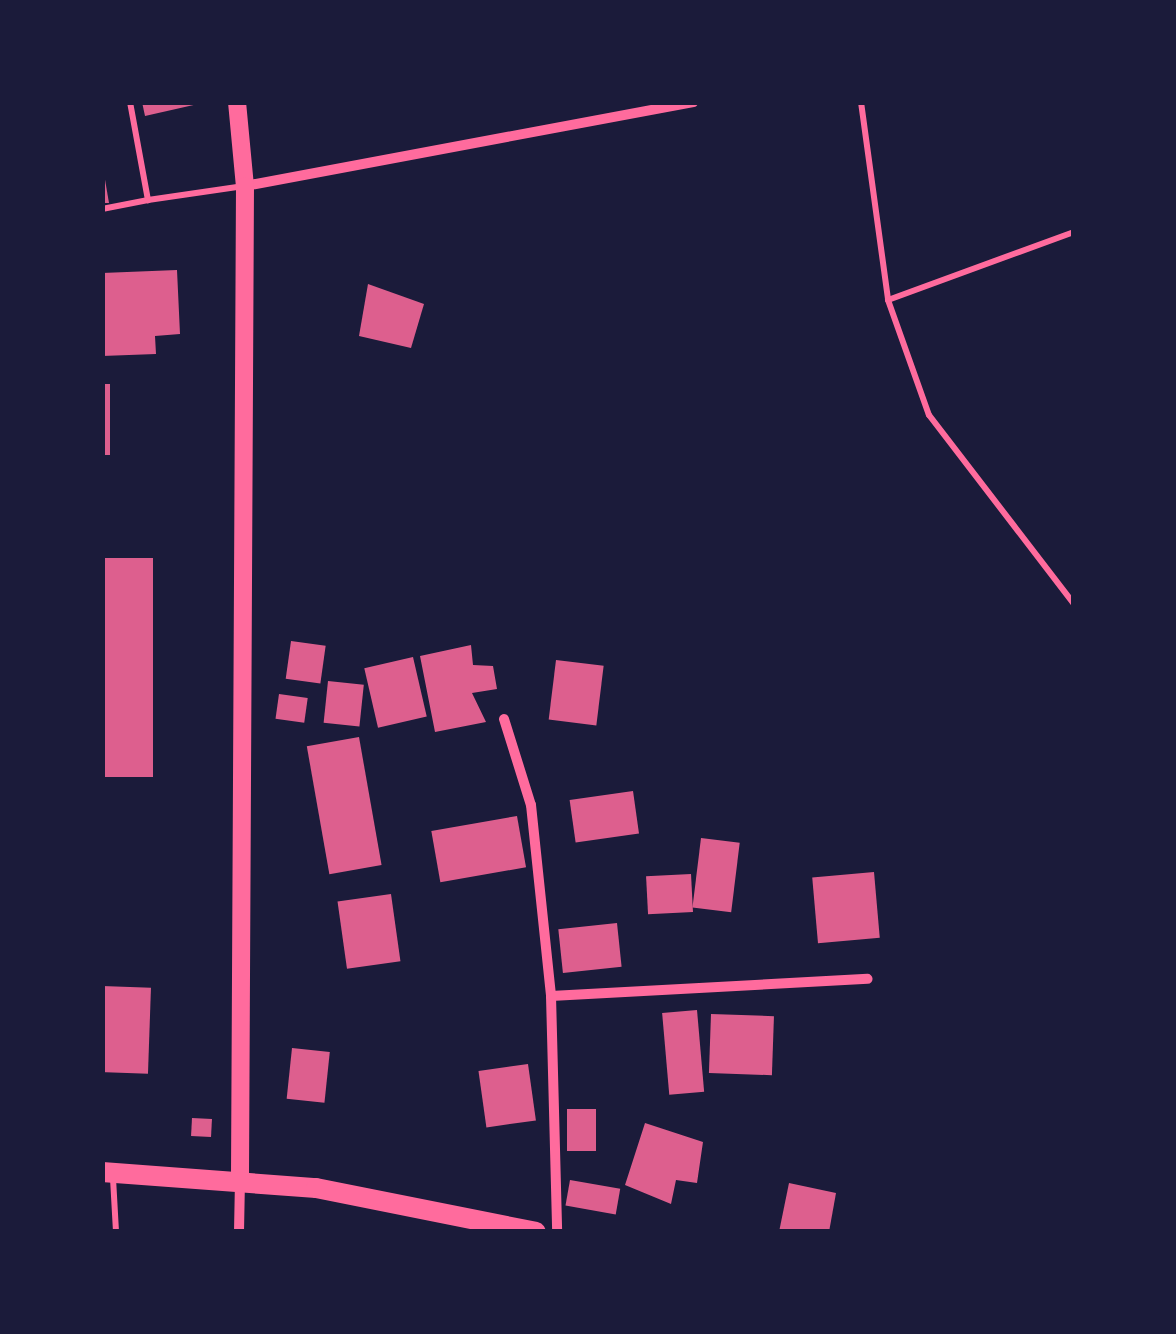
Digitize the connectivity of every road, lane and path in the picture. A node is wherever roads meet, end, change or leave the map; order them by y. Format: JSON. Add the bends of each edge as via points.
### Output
{"nodes":[{"id":1,"x":130,"y":102,"type":"edge"},
{"id":2,"x":237,"y":102,"type":"edge"},
{"id":3,"x":694,"y":102,"type":"edge"},
{"id":4,"x":860,"y":102,"type":"edge"},
{"id":5,"x":245,"y":186,"type":"junction"},
{"id":6,"x":148,"y":200,"type":"junction"},
{"id":7,"x":102,"y":208,"type":"edge"},
{"id":8,"x":1074,"y":232,"type":"edge"},
{"id":9,"x":888,"y":300,"type":"junction"},
{"id":10,"x":1074,"y":604,"type":"edge"},
{"id":11,"x":504,"y":719,"type":"dead end"},
{"id":12,"x":868,"y":979,"type":"dead end"},
{"id":13,"x":551,"y":996,"type":"junction"},
{"id":14,"x":108,"y":1172,"type":"edge"},
{"id":15,"x":240,"y":1180,"type":"junction"},
{"id":16,"x":116,"y":1232,"type":"edge"},
{"id":17,"x":240,"y":1232,"type":"edge"},
{"id":18,"x":536,"y":1232,"type":"edge"},
{"id":19,"x":557,"y":1232,"type":"edge"}],
"edges":[{"from":1,"to":6,"type":"lane"},
{"from":2,"to":5,"type":"main road"},
{"from":3,"to":5,"type":"street"},
{"from":4,"to":9,"type":"lane"},
{"from":5,"to":6,"type":"lane"},
{"from":5,"to":15,"type":"main road"},
{"from":6,"to":7,"type":"lane"},
{"from":8,"to":9,"type":"lane"},
{"from":9,"to":10,"type":"lane","via":[[929,415]]},
{"from":11,"to":13,"type":"street","via":[[531,804]]},
{"from":12,"to":13,"type":"street"},
{"from":13,"to":19,"type":"street"},
{"from":14,"to":15,"type":"main road"},
{"from":14,"to":16,"type":"lane"},
{"from":15,"to":17,"type":"street"},
{"from":15,"to":18,"type":"main road"}]}
